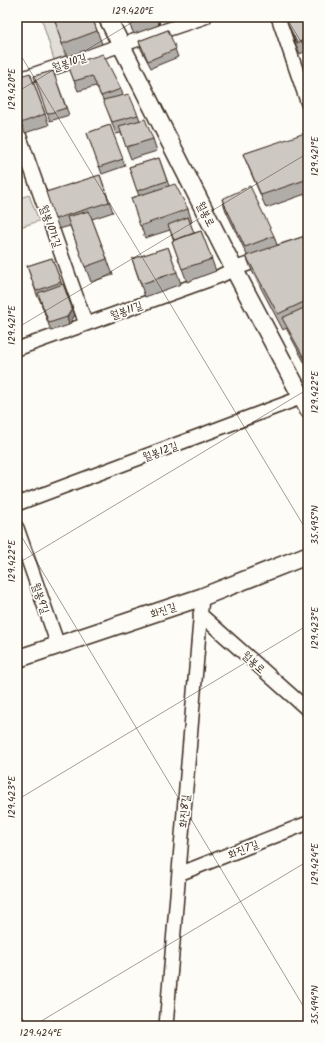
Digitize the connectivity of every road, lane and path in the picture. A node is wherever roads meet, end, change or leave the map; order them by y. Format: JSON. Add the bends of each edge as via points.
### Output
{"nodes":[{"id":1,"x":107,"y":17,"type":"edge"},
{"id":2,"x":205,"y":17,"type":"edge"},
{"id":3,"x":278,"y":17,"type":"edge"},
{"id":4,"x":120,"y":44,"type":"junction"},
{"id":5,"x":17,"y":80,"type":"edge"},
{"id":6,"x":308,"y":104,"type":"edge"},
{"id":7,"x":18,"y":137,"type":"edge"},
{"id":8,"x":58,"y":196,"type":"edge"},
{"id":9,"x":42,"y":201,"type":"junction"},
{"id":10,"x":278,"y":253,"type":"edge"},
{"id":11,"x":62,"y":258,"type":"junction"},
{"id":12,"x":49,"y":262,"type":"edge"},
{"id":13,"x":234,"y":269,"type":"junction"},
{"id":14,"x":86,"y":324,"type":"junction"},
{"id":15,"x":17,"y":349,"type":"edge"},
{"id":16,"x":306,"y":400,"type":"edge"},
{"id":17,"x":17,"y":504,"type":"edge"},
{"id":18,"x":17,"y":528,"type":"edge"},
{"id":19,"x":308,"y":555,"type":"edge"},
{"id":20,"x":202,"y":597,"type":"junction"},
{"id":21,"x":200,"y":614,"type":"junction"},
{"id":22,"x":58,"y":645,"type":"junction"},
{"id":23,"x":17,"y":659,"type":"edge"},
{"id":24,"x":308,"y":710,"type":"edge"},
{"id":25,"x":308,"y":823,"type":"edge"},
{"id":26,"x":178,"y":874,"type":"junction"},
{"id":27,"x":166,"y":1026,"type":"edge"}],
"edges":[{"from":1,"to":4,"type":"street","name":"월봉로"},
{"from":2,"to":4,"type":"street","name":"월봉10길"},
{"from":3,"to":6,"type":"street"},
{"from":4,"to":5,"type":"street","name":"월봉10길"},
{"from":4,"to":13,"type":"street","name":"월봉로"},
{"from":7,"to":9,"type":"street","name":"월봉10가길"},
{"from":8,"to":9,"type":"street"},
{"from":9,"to":11,"type":"street","name":"월봉10가길"},
{"from":10,"to":13,"type":"street","name":"월봉11길"},
{"from":11,"to":12,"type":"street"},
{"from":11,"to":14,"type":"street","name":"월봉10가길"},
{"from":13,"to":14,"type":"street","name":"월봉11길"},
{"from":13,"to":16,"type":"street","name":"월봉로"},
{"from":14,"to":15,"type":"street","name":"월봉11길"},
{"from":16,"to":17,"type":"street","name":"월봉12길"},
{"from":18,"to":22,"type":"street","name":"월봉9길"},
{"from":19,"to":20,"type":"street","name":"화진길"},
{"from":20,"to":21,"type":"street","name":"화진8길"},
{"from":20,"to":22,"type":"street","name":"화진길"},
{"from":21,"to":24,"type":"street","name":"월봉로"},
{"from":21,"to":26,"type":"street","name":"화진8길"},
{"from":22,"to":23,"type":"street","name":"화진길"},
{"from":25,"to":26,"type":"street","name":"화진7길"},
{"from":26,"to":27,"type":"street","name":"화진8길"}]}
